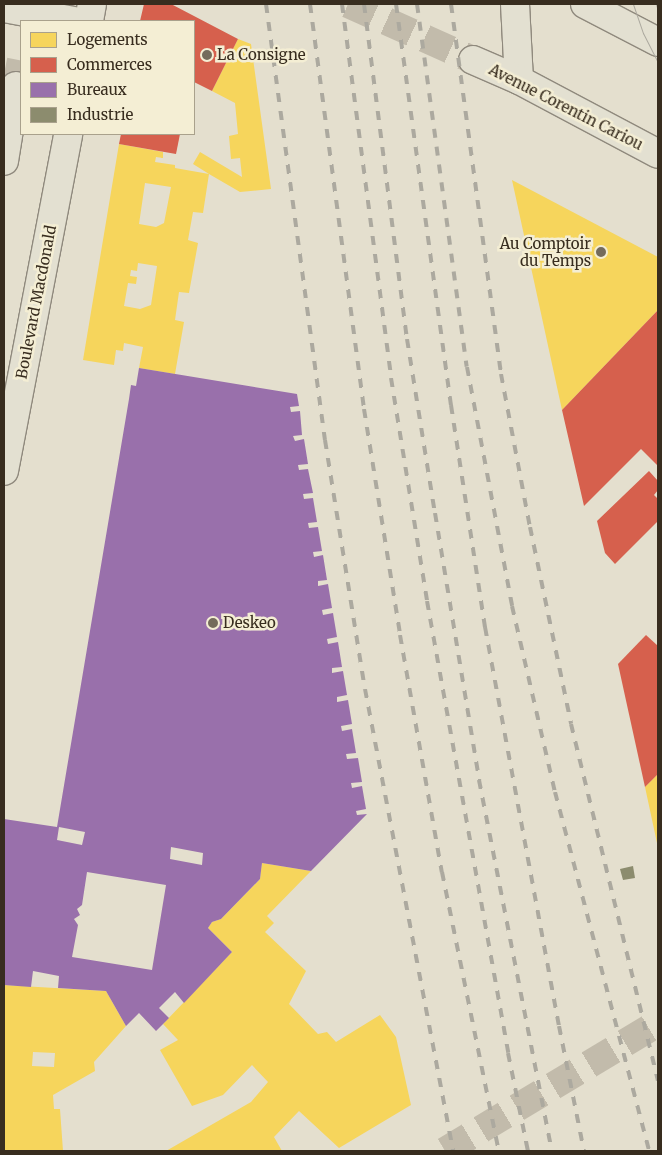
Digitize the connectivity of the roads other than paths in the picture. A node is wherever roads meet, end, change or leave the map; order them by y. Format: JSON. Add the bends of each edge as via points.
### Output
{"nodes":[{"id":1,"x":92,"y":4,"type":"edge"},
{"id":2,"x":515,"y":4,"type":"edge"},
{"id":3,"x":584,"y":4,"type":"edge"},
{"id":4,"x":4,"y":8,"type":"edge"},
{"id":5,"x":69,"y":20,"type":"edge"},
{"id":6,"x":89,"y":20,"type":"edge"},
{"id":7,"x":658,"y":42,"type":"edge"},
{"id":8,"x":474,"y":60,"type":"tunnel mouth"},
{"id":9,"x":519,"y":80,"type":"junction"},
{"id":10,"x":16,"y":86,"type":"dead end"},
{"id":11,"x":68,"y":135,"type":"edge"},
{"id":12,"x":658,"y":154,"type":"edge"},
{"id":13,"x":4,"y":161,"type":"edge"},
{"id":14,"x":4,"y":471,"type":"edge"}],
"edges":[{"from":1,"to":6,"type":"main road"},
{"from":2,"to":9,"type":"main road"},
{"from":3,"to":7,"type":"main road"},
{"from":4,"to":5,"type":"main road"},
{"from":8,"to":9,"type":"main road","name":"Avenue Corentin Cariou"},
{"from":9,"to":12,"type":"main road","name":"Avenue Corentin Cariou"},
{"from":10,"to":13,"type":"main road"},
{"from":11,"to":14,"type":"main road","name":"Boulevard Macdonald"}]}
